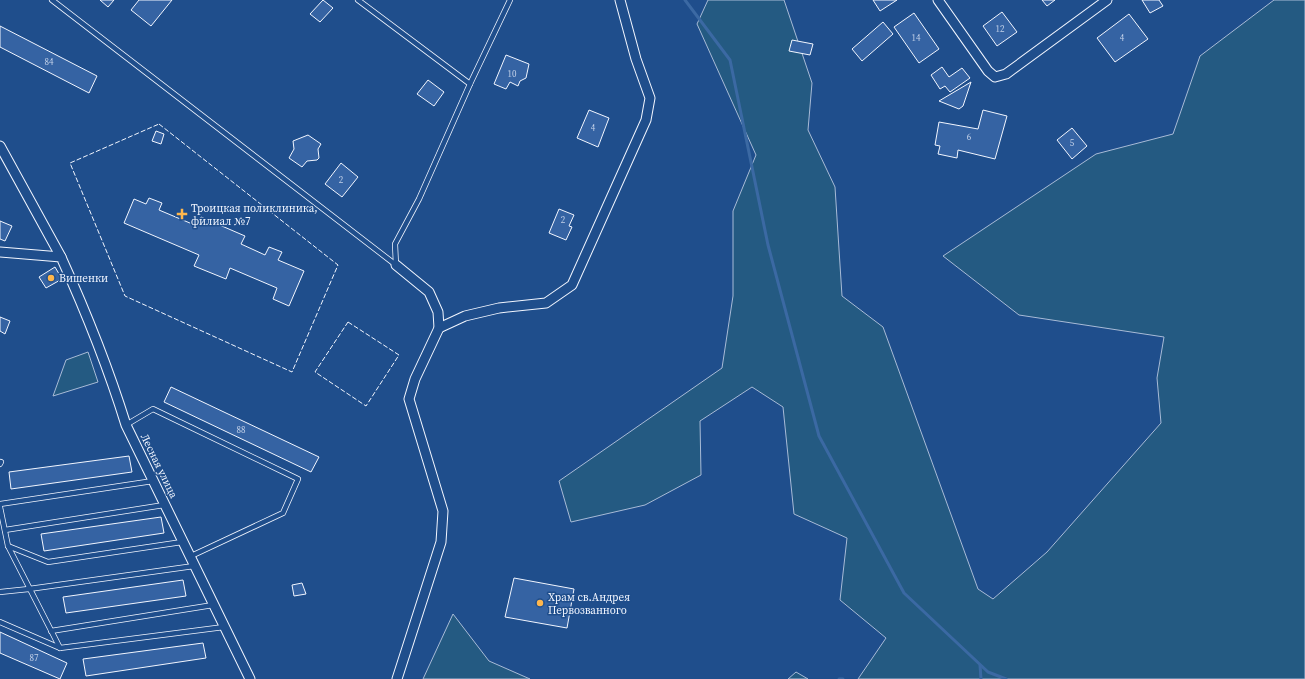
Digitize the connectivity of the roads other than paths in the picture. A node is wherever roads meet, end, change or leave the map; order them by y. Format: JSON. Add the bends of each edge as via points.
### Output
{"nodes":[{"id":1,"x":52,"y":0,"type":"edge"},
{"id":2,"x":358,"y":0,"type":"edge"},
{"id":3,"x":510,"y":0,"type":"edge"},
{"id":4,"x":620,"y":0,"type":"edge"},
{"id":5,"x":938,"y":0,"type":"edge"},
{"id":6,"x":1107,"y":0,"type":"edge"},
{"id":7,"x":470,"y":84,"type":"junction"},
{"id":8,"x":0,"y":146,"type":"edge"},
{"id":9,"x":0,"y":252,"type":"edge"},
{"id":10,"x":61,"y":257,"type":"junction"},
{"id":11,"x":396,"y":266,"type":"junction"},
{"id":12,"x":439,"y":328,"type":"junction"},
{"id":13,"x":126,"y":425,"type":"junction"},
{"id":14,"x":153,"y":481,"type":"junction"},
{"id":15,"x":0,"y":505,"type":"edge"},
{"id":16,"x":164,"y":505,"type":"junction"},
{"id":17,"x":5,"y":530,"type":"junction"},
{"id":18,"x":182,"y":542,"type":"junction"},
{"id":19,"x":8,"y":546,"type":"junction"},
{"id":20,"x":189,"y":557,"type":"junction"},
{"id":21,"x":194,"y":566,"type":"junction"},
{"id":22,"x":29,"y":589,"type":"junction"},
{"id":23,"x":0,"y":592,"type":"edge"},
{"id":24,"x":213,"y":605,"type":"junction"},
{"id":25,"x":0,"y":622,"type":"edge"},
{"id":26,"x":224,"y":627,"type":"junction"},
{"id":27,"x":51,"y":631,"type":"junction"},
{"id":28,"x":60,"y":648,"type":"junction"},
{"id":29,"x":250,"y":679,"type":"edge"},
{"id":30,"x":397,"y":679,"type":"edge"}],
"edges":[{"from":1,"to":11,"type":"lane"},
{"from":2,"to":7,"type":"lane"},
{"from":3,"to":7,"type":"lane"},
{"from":4,"to":12,"type":"street","via":[[650,98],[646,120],[572,285],[546,303],[499,308],[465,316]]},
{"from":5,"to":6,"type":"street","via":[[988,71],[995,77],[1006,74]]},
{"from":7,"to":11,"type":"lane","via":[[419,199],[395,244]]},
{"from":8,"to":10,"type":"street","name":"Лесная улица"},
{"from":9,"to":10,"type":"street"},
{"from":10,"to":13,"type":"street","name":"Лесная улица","via":[[90,320]]},
{"from":11,"to":12,"type":"street","via":[[429,292],[438,312]]},
{"from":12,"to":30,"type":"street","via":[[415,379],[409,399],[443,510],[440,542]]},
{"from":13,"to":14,"type":"street","name":"Лесная улица"},
{"from":13,"to":20,"type":"lane","via":[[153,409],[298,479],[284,513]]},
{"from":14,"to":15,"type":"lane"},
{"from":14,"to":16,"type":"street","name":"Лесная улица"},
{"from":15,"to":17,"type":"lane"},
{"from":16,"to":17,"type":"lane"},
{"from":16,"to":18,"type":"street","name":"Лесная улица"},
{"from":17,"to":19,"type":"lane"},
{"from":18,"to":19,"type":"lane","via":[[48,562]]},
{"from":18,"to":20,"type":"street","name":"Лесная улица"},
{"from":19,"to":22,"type":"lane"},
{"from":20,"to":21,"type":"street","name":"Лесная улица"},
{"from":21,"to":22,"type":"lane"},
{"from":21,"to":24,"type":"street","name":"Лесная улица"},
{"from":22,"to":23,"type":"lane"},
{"from":22,"to":27,"type":"lane"},
{"from":24,"to":26,"type":"street","name":"Лесная улица"},
{"from":24,"to":27,"type":"lane"},
{"from":25,"to":28,"type":"lane"},
{"from":26,"to":28,"type":"lane"},
{"from":26,"to":29,"type":"street","name":"Лесная улица"},
{"from":27,"to":28,"type":"lane"}]}
